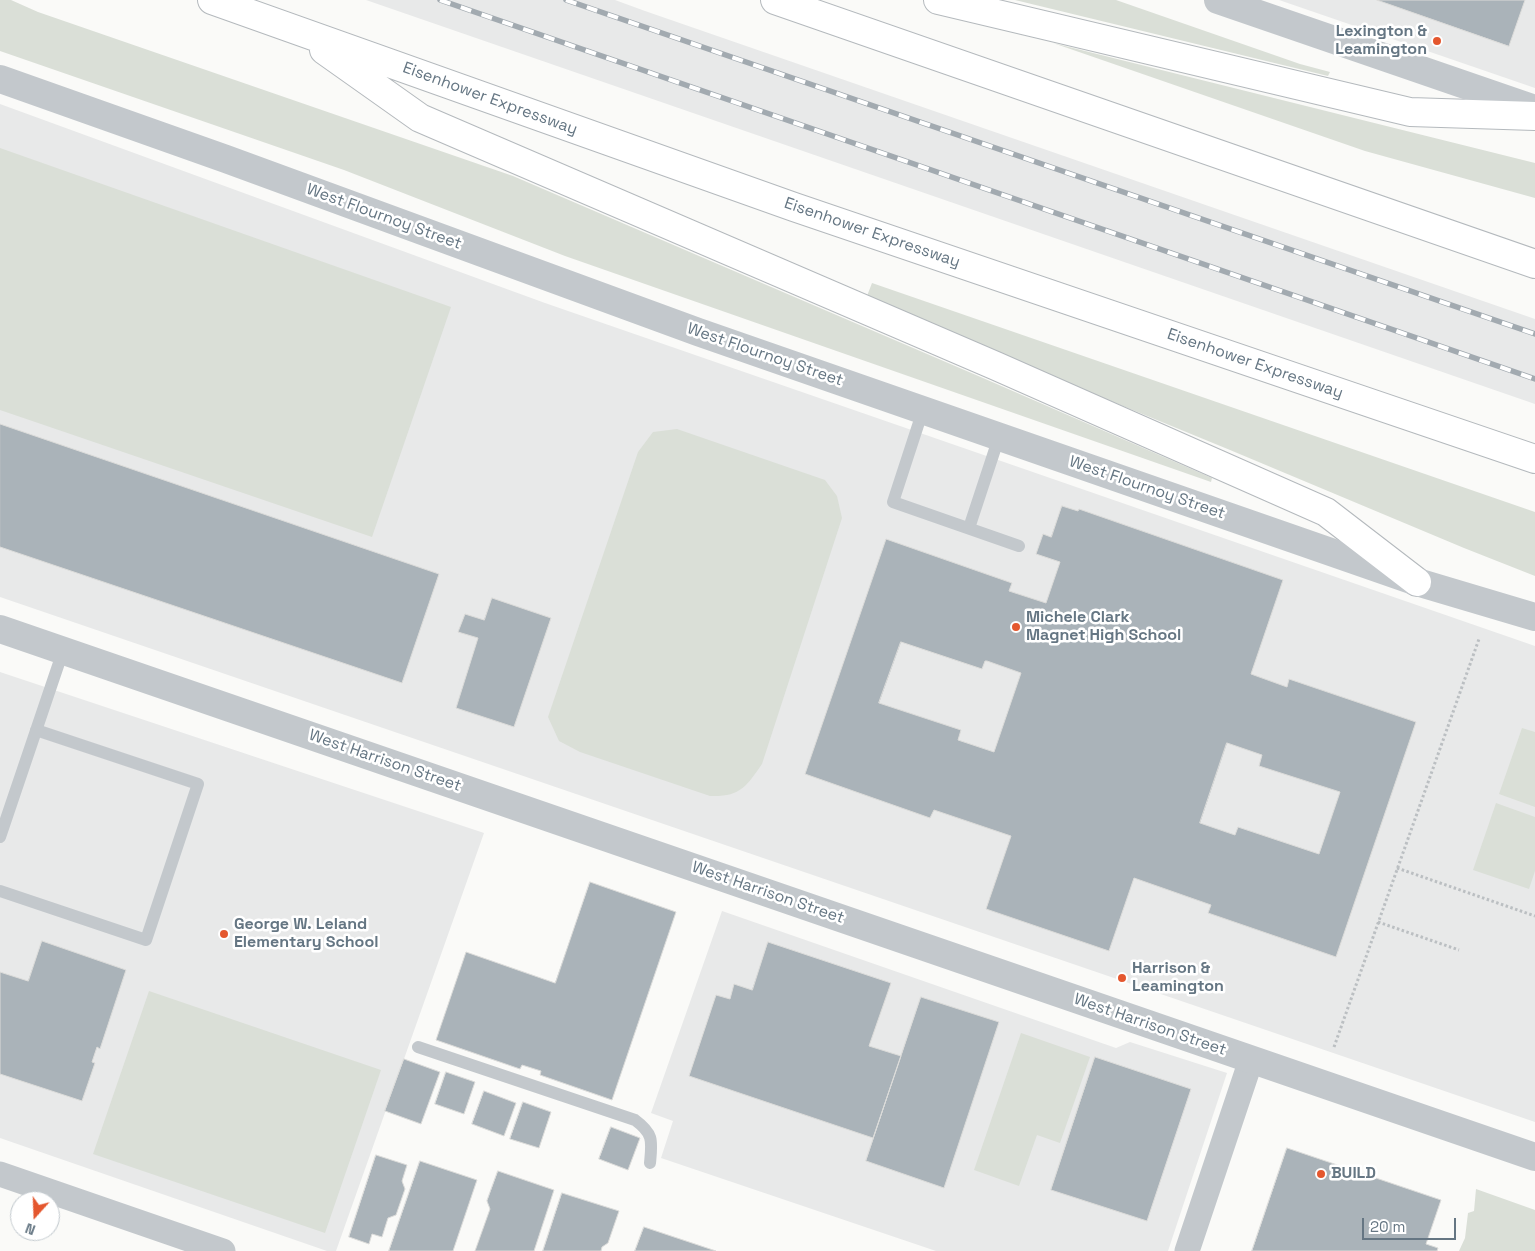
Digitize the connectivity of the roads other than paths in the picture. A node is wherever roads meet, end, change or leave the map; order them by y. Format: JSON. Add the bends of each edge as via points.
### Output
{"nodes":[{"id":1,"x":212,"y":0,"type":"edge"},
{"id":2,"x":775,"y":0,"type":"edge"},
{"id":3,"x":938,"y":0,"type":"edge"},
{"id":4,"x":1218,"y":0,"type":"edge"},
{"id":5,"x":297,"y":30,"type":"junction"},
{"id":6,"x":0,"y":79,"type":"edge"},
{"id":7,"x":1535,"y":109,"type":"edge"},
{"id":8,"x":1535,"y":116,"type":"edge"},
{"id":9,"x":1535,"y":264,"type":"edge"},
{"id":10,"x":923,"y":410,"type":"junction"},
{"id":11,"x":999,"y":437,"type":"junction"},
{"id":12,"x":1535,"y":459,"type":"edge"},
{"id":13,"x":969,"y":528,"type":"junction"},
{"id":14,"x":1020,"y":546,"type":"dead end"},
{"id":15,"x":1416,"y":582,"type":"junction"},
{"id":16,"x":1535,"y":617,"type":"edge"},
{"id":17,"x":0,"y":629,"type":"edge"},
{"id":18,"x":63,"y":651,"type":"junction"},
{"id":19,"x":36,"y":730,"type":"junction"},
{"id":20,"x":0,"y":838,"type":"edge"},
{"id":21,"x":0,"y":891,"type":"edge"},
{"id":22,"x":418,"y":1047,"type":"dead end"},
{"id":23,"x":1251,"y":1060,"type":"junction"},
{"id":24,"x":1535,"y":1157,"type":"edge"},
{"id":25,"x":650,"y":1163,"type":"dead end"},
{"id":26,"x":0,"y":1174,"type":"edge"},
{"id":27,"x":223,"y":1251,"type":"edge"},
{"id":28,"x":1187,"y":1251,"type":"edge"}],
"edges":[{"from":1,"to":5,"type":"highway","name":"Eisenhower Expressway"},
{"from":2,"to":9,"type":"highway"},
{"from":3,"to":8,"type":"highway","via":[[1410,112]]},
{"from":4,"to":7,"type":"street"},
{"from":5,"to":12,"type":"highway","name":"Eisenhower Expressway","via":[[794,207]]},
{"from":5,"to":15,"type":"highway","via":[[420,118],[1326,512]]},
{"from":6,"to":10,"type":"street","name":"West Flournoy Street","via":[[698,332]]},
{"from":10,"to":11,"type":"street","name":"West Flournoy Street"},
{"from":10,"to":13,"type":"lane","via":[[893,502]]},
{"from":11,"to":13,"type":"lane"},
{"from":11,"to":15,"type":"street","name":"West Flournoy Street"},
{"from":13,"to":14,"type":"lane"},
{"from":15,"to":16,"type":"street","name":"West Flournoy Street"},
{"from":17,"to":18,"type":"street","name":"West Harrison Street"},
{"from":18,"to":19,"type":"lane"},
{"from":18,"to":23,"type":"street","name":"West Harrison Street"},
{"from":19,"to":20,"type":"lane"},
{"from":19,"to":21,"type":"lane","via":[[198,784],[146,940]]},
{"from":22,"to":25,"type":"lane","via":[[635,1120],[646,1128],[652,1140]]},
{"from":23,"to":24,"type":"street","name":"West Harrison Street"},
{"from":23,"to":28,"type":"street"},
{"from":26,"to":27,"type":"street"}]}
